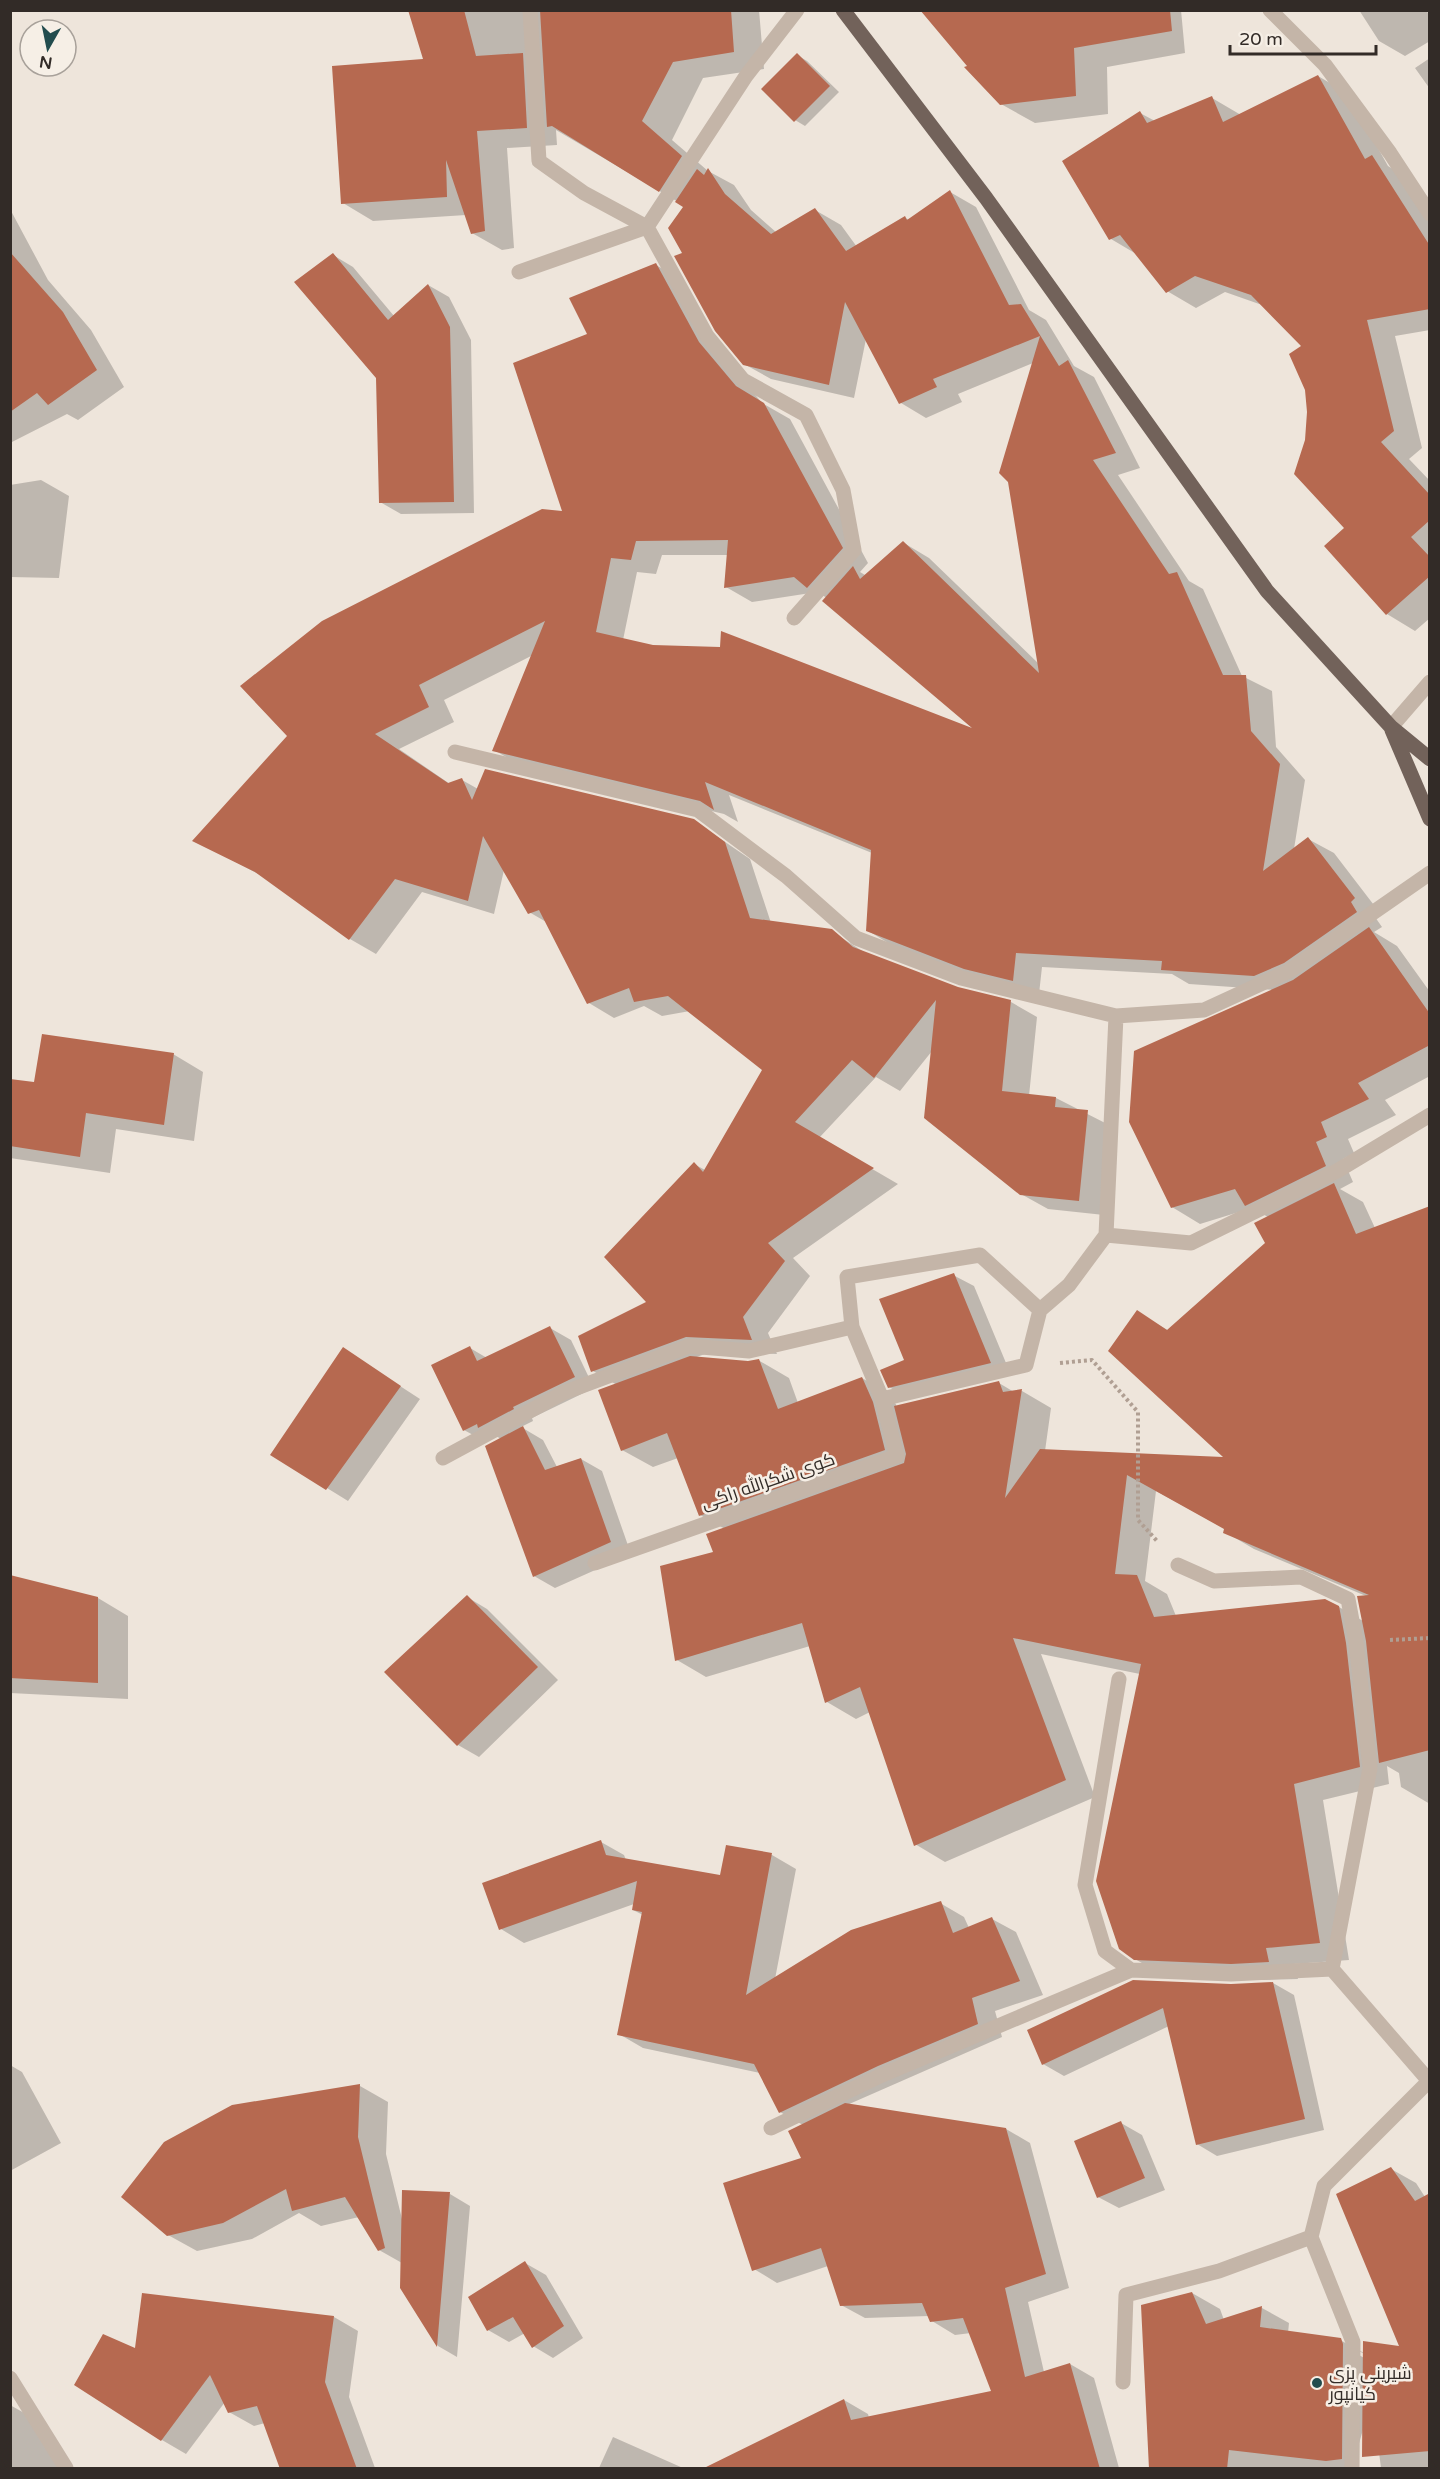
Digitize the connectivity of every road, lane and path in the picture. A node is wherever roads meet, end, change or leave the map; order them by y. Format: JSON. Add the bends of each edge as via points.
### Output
{"nodes":[{"id":1,"x":530,"y":10,"type":"edge"},
{"id":2,"x":797,"y":10,"type":"edge"},
{"id":3,"x":843,"y":10,"type":"edge"},
{"id":4,"x":1270,"y":10,"type":"edge"},
{"id":5,"x":1430,"y":214,"type":"edge"},
{"id":6,"x":647,"y":227,"type":"junction"},
{"id":7,"x":519,"y":272,"type":"dead end"},
{"id":8,"x":794,"y":618,"type":"dead end"},
{"id":9,"x":1430,"y":682,"type":"edge"},
{"id":10,"x":1391,"y":727,"type":"junction"},
{"id":11,"x":455,"y":752,"type":"dead end"},
{"id":12,"x":1430,"y":759,"type":"edge"},
{"id":13,"x":1430,"y":819,"type":"edge"},
{"id":14,"x":1430,"y":873,"type":"edge"},
{"id":15,"x":1116,"y":1016,"type":"junction"},
{"id":16,"x":1430,"y":1115,"type":"edge"},
{"id":17,"x":1106,"y":1235,"type":"junction"},
{"id":18,"x":1040,"y":1310,"type":"junction"},
{"id":19,"x":852,"y":1327,"type":"junction"},
{"id":20,"x":1026,"y":1365,"type":"junction"},
{"id":21,"x":882,"y":1399,"type":"junction"},
{"id":22,"x":443,"y":1458,"type":"dead end"},
{"id":23,"x":595,"y":1563,"type":"dead end"},
{"id":24,"x":1178,"y":1565,"type":"joint"},
{"id":25,"x":1430,"y":1638,"type":"edge"},
{"id":26,"x":1356,"y":1642,"type":"junction"},
{"id":27,"x":1119,"y":1679,"type":"dead end"},
{"id":28,"x":1332,"y":1969,"type":"junction"},
{"id":29,"x":1131,"y":1970,"type":"junction"},
{"id":30,"x":1429,"y":2081,"type":"edge"},
{"id":31,"x":771,"y":2128,"type":"dead end"},
{"id":32,"x":1311,"y":2237,"type":"junction"},
{"id":33,"x":10,"y":2378,"type":"edge"},
{"id":34,"x":1123,"y":2382,"type":"dead end"},
{"id":35,"x":66,"y":2469,"type":"edge"},
{"id":36,"x":1352,"y":2469,"type":"edge"}],
"edges":[{"from":1,"to":6,"type":"street","via":[[539,160],[584,193]]},
{"from":2,"to":6,"type":"street","via":[[746,76]]},
{"from":3,"to":10,"type":"main road","via":[[986,198],[1267,591]]},
{"from":4,"to":5,"type":"street","via":[[1325,65]]},
{"from":6,"to":7,"type":"street"},
{"from":6,"to":8,"type":"street","via":[[707,336],[743,380],[806,415],[843,490],[854,550]]},
{"from":9,"to":10,"type":"street"},
{"from":10,"to":12,"type":"main road"},
{"from":10,"to":13,"type":"main road"},
{"from":11,"to":15,"type":"street","via":[[698,810],[786,876],[856,938],[961,978]]},
{"from":14,"to":15,"type":"street","via":[[1279,976],[1204,1010]]},
{"from":15,"to":17,"type":"street"},
{"from":16,"to":17,"type":"street","via":[[1337,1171],[1191,1243]]},
{"from":17,"to":18,"type":"street","via":[[1069,1285]]},
{"from":18,"to":19,"type":"street","via":[[980,1255],[847,1277]]},
{"from":18,"to":20,"type":"street"},
{"from":19,"to":21,"type":"street"},
{"from":19,"to":22,"type":"street","via":[[749,1351],[689,1346],[563,1393]]},
{"from":20,"to":21,"type":"street"},
{"from":20,"to":24,"type":"path","via":[[1092,1360],[1138,1412],[1138,1520]]},
{"from":21,"to":23,"type":"street","name":"کوی شکرالله راکی","via":[[897,1456]]},
{"from":24,"to":26,"type":"street","via":[[1214,1581],[1301,1577],[1348,1599]]},
{"from":25,"to":26,"type":"path"},
{"from":26,"to":28,"type":"street","via":[[1370,1768]]},
{"from":27,"to":29,"type":"street","via":[[1085,1885],[1105,1951]]},
{"from":28,"to":29,"type":"street","via":[[1231,1974]]},
{"from":28,"to":30,"type":"street"},
{"from":29,"to":31,"type":"street","via":[[882,2075]]},
{"from":30,"to":32,"type":"street","via":[[1324,2186]]},
{"from":32,"to":34,"type":"street","via":[[1219,2271],[1126,2295]]},
{"from":32,"to":36,"type":"street","via":[[1353,2342]]},
{"from":33,"to":35,"type":"street"}]}
